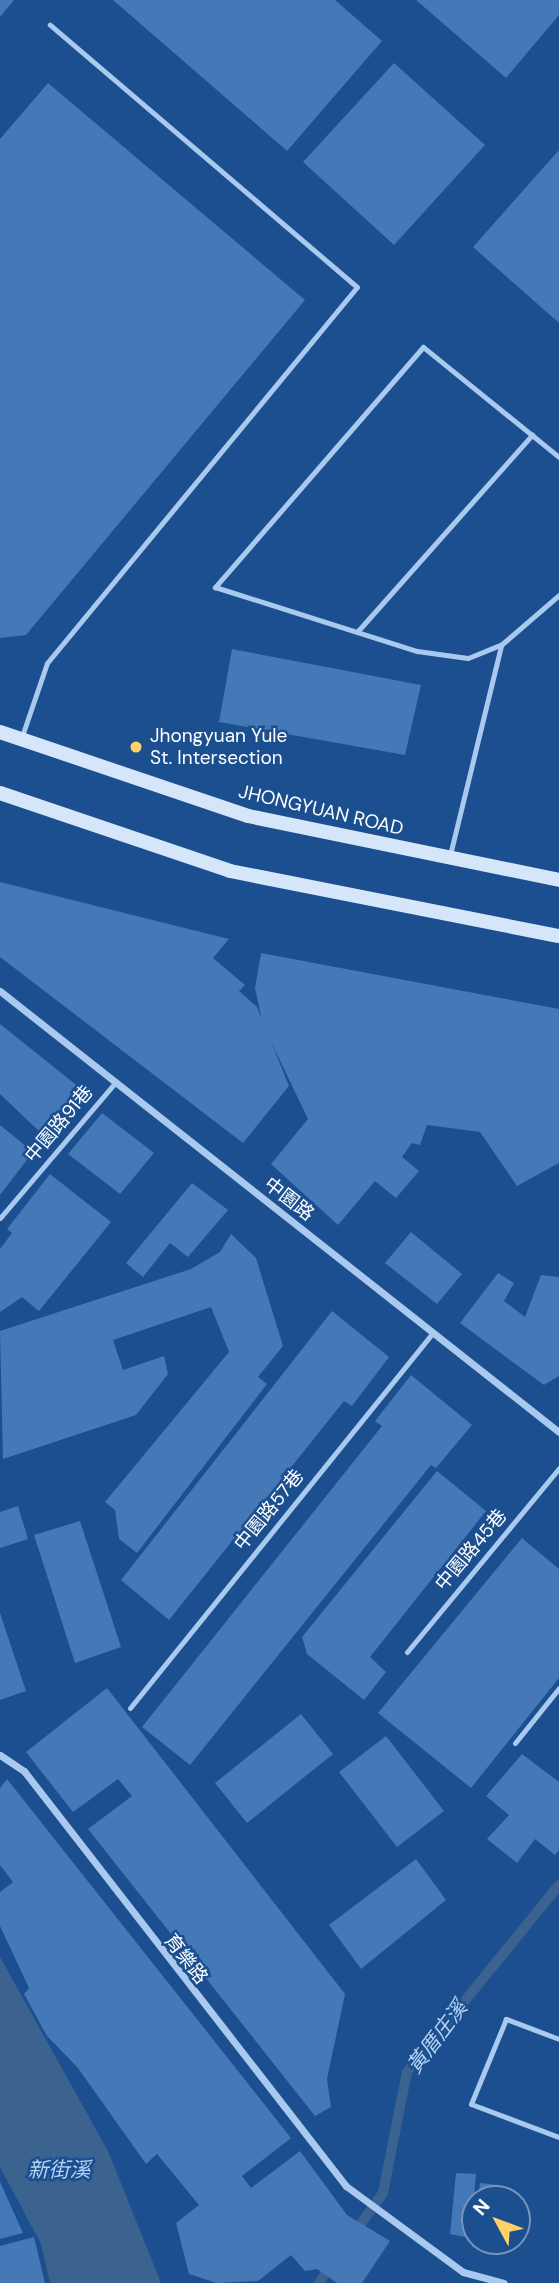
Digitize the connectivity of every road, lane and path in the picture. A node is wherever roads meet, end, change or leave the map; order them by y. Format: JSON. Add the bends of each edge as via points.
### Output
{"nodes":[{"id":1,"x":50,"y":25,"type":"dead end"},
{"id":2,"x":532,"y":435,"type":"junction"},
{"id":3,"x":559,"y":457,"type":"edge"},
{"id":4,"x":559,"y":595,"type":"edge"},
{"id":5,"x":357,"y":632,"type":"junction"},
{"id":6,"x":502,"y":645,"type":"junction"},
{"id":7,"x":0,"y":732,"type":"edge"},
{"id":8,"x":21,"y":739,"type":"junction"},
{"id":9,"x":0,"y":793,"type":"edge"},
{"id":10,"x":450,"y":858,"type":"junction"},
{"id":11,"x":559,"y":880,"type":"edge"},
{"id":12,"x":559,"y":936,"type":"edge"},
{"id":13,"x":0,"y":991,"type":"edge"},
{"id":14,"x":115,"y":1083,"type":"junction"},
{"id":15,"x":0,"y":1218,"type":"edge"},
{"id":16,"x":433,"y":1333,"type":"junction"},
{"id":17,"x":559,"y":1432,"type":"edge"},
{"id":18,"x":559,"y":1468,"type":"edge"},
{"id":19,"x":407,"y":1652,"type":"dead end"},
{"id":20,"x":559,"y":1688,"type":"edge"},
{"id":21,"x":130,"y":1708,"type":"dead end"},
{"id":22,"x":515,"y":1743,"type":"dead end"},
{"id":23,"x":0,"y":1755,"type":"edge"},
{"id":24,"x":559,"y":2039,"type":"edge"},
{"id":25,"x":559,"y":2137,"type":"edge"},
{"id":26,"x":505,"y":2283,"type":"edge"}],
"edges":[{"from":1,"to":8,"type":"lane","via":[[357,287],[47,663]]},
{"from":2,"to":3,"type":"lane"},
{"from":2,"to":5,"type":"lane"},
{"from":2,"to":5,"type":"lane","via":[[424,347],[215,587]]},
{"from":4,"to":6,"type":"lane"},
{"from":5,"to":6,"type":"lane","via":[[417,651],[468,658]]},
{"from":6,"to":10,"type":"lane"},
{"from":7,"to":8,"type":"main road","name":"JHONGYUAN ROAD"},
{"from":8,"to":10,"type":"main road","name":"JHONGYUAN ROAD","via":[[248,816]]},
{"from":9,"to":12,"type":"main road","via":[[230,871]]},
{"from":10,"to":11,"type":"main road","name":"JHONGYUAN ROAD"},
{"from":13,"to":14,"type":"street","name":"中園路"},
{"from":14,"to":15,"type":"lane","name":"中園路91巷"},
{"from":14,"to":16,"type":"street","name":"中園路"},
{"from":16,"to":17,"type":"street","name":"中園路"},
{"from":16,"to":21,"type":"lane","name":"中園路57巷"},
{"from":18,"to":19,"type":"lane","name":"中園路45巷"},
{"from":20,"to":22,"type":"lane"},
{"from":23,"to":26,"type":"street","name":"育樂路","via":[[24,1771],[346,2186],[463,2272]]},
{"from":24,"to":25,"type":"lane","via":[[506,2019],[471,2104]]}]}
